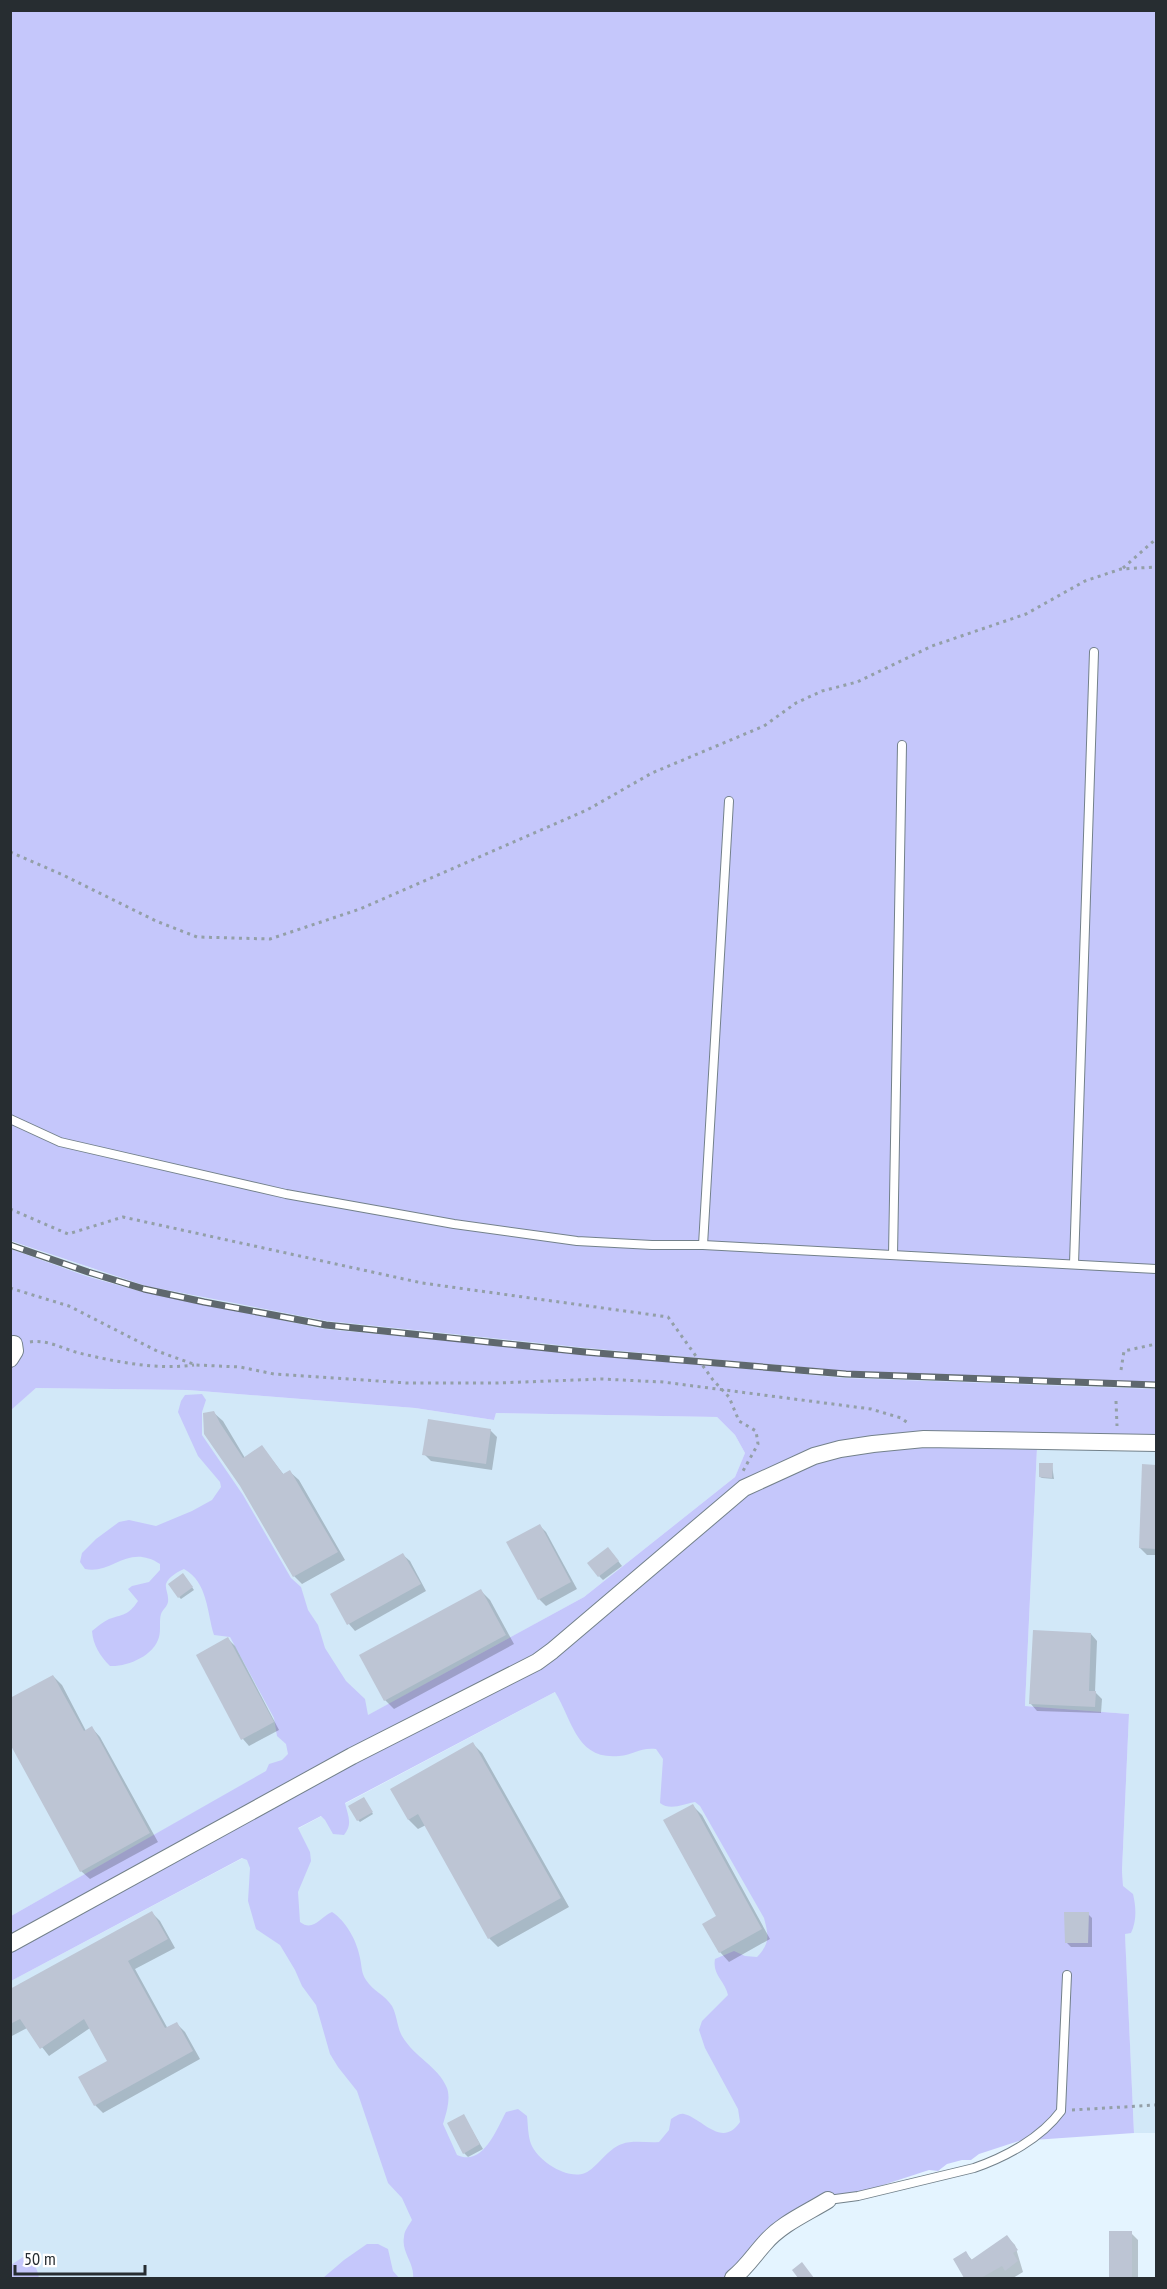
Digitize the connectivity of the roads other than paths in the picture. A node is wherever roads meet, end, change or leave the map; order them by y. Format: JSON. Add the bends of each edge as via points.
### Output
{"nodes":[{"id":1,"x":1094,"y":652,"type":"dead end"},
{"id":2,"x":902,"y":745,"type":"dead end"},
{"id":3,"x":729,"y":801,"type":"dead end"},
{"id":4,"x":10,"y":1119,"type":"edge"},
{"id":5,"x":704,"y":1245,"type":"junction"},
{"id":6,"x":893,"y":1255,"type":"junction"},
{"id":7,"x":1074,"y":1264,"type":"junction"},
{"id":8,"x":1156,"y":1269,"type":"edge"},
{"id":9,"x":1156,"y":1443,"type":"edge"},
{"id":10,"x":10,"y":1944,"type":"edge"},
{"id":11,"x":1067,"y":1975,"type":"dead end"},
{"id":12,"x":828,"y":2200,"type":"joint"},
{"id":13,"x":733,"y":2278,"type":"edge"}],
"edges":[{"from":1,"to":7,"type":"lane"},
{"from":2,"to":6,"type":"lane"},
{"from":3,"to":5,"type":"lane"},
{"from":4,"to":5,"type":"lane","via":[[60,1142],[286,1194],[577,1241]]},
{"from":5,"to":6,"type":"lane"},
{"from":6,"to":7,"type":"lane"},
{"from":7,"to":8,"type":"lane"},
{"from":9,"to":10,"type":"street","via":[[924,1439],[814,1456],[744,1488],[537,1662],[352,1756]]},
{"from":11,"to":12,"type":"lane","via":[[1061,2111],[1052,2123],[993,2162]]},
{"from":12,"to":13,"type":"street","via":[[781,2228]]}]}
